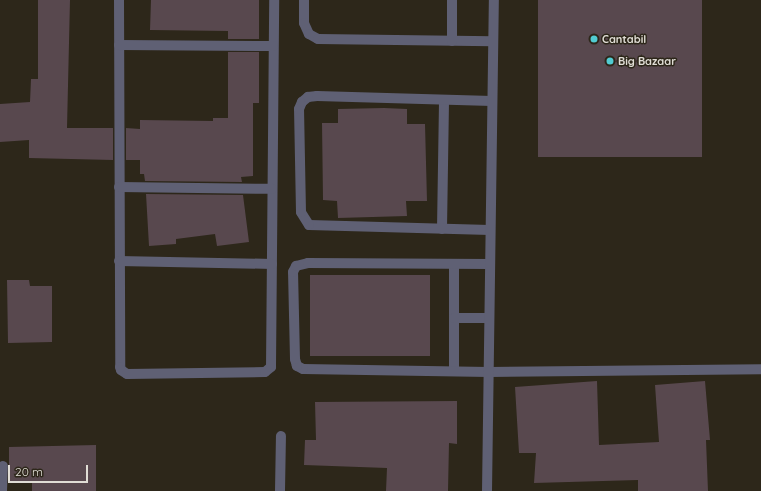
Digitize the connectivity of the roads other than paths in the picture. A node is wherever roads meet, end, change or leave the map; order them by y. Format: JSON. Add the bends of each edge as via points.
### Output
{"nodes":[{"id":1,"x":119,"y":0,"type":"edge"},
{"id":2,"x":274,"y":0,"type":"edge"},
{"id":3,"x":304,"y":0,"type":"edge"},
{"id":4,"x":452,"y":0,"type":"edge"},
{"id":5,"x":494,"y":0,"type":"edge"},
{"id":6,"x":452,"y":41,"type":"junction"},
{"id":7,"x":493,"y":41,"type":"junction"},
{"id":8,"x":119,"y":45,"type":"junction"},
{"id":9,"x":273,"y":46,"type":"junction"},
{"id":10,"x":444,"y":100,"type":"junction"},
{"id":11,"x":492,"y":101,"type":"junction"},
{"id":12,"x":119,"y":187,"type":"junction"},
{"id":13,"x":272,"y":188,"type":"junction"},
{"id":14,"x":442,"y":229,"type":"junction"},
{"id":15,"x":490,"y":230,"type":"junction"},
{"id":16,"x":119,"y":261,"type":"junction"},
{"id":17,"x":272,"y":264,"type":"junction"},
{"id":18,"x":454,"y":264,"type":"junction"},
{"id":19,"x":490,"y":264,"type":"junction"},
{"id":20,"x":454,"y":318,"type":"junction"},
{"id":21,"x":489,"y":318,"type":"junction"},
{"id":22,"x":761,"y":369,"type":"edge"},
{"id":23,"x":454,"y":371,"type":"junction"},
{"id":24,"x":489,"y":372,"type":"junction"},
{"id":25,"x":281,"y":436,"type":"dead end"},
{"id":26,"x":3,"y":466,"type":"dead end"},
{"id":27,"x":2,"y":491,"type":"edge"},
{"id":28,"x":280,"y":491,"type":"edge"},
{"id":29,"x":487,"y":491,"type":"edge"}],
"edges":[{"from":1,"to":8,"type":"street"},
{"from":2,"to":9,"type":"street"},
{"from":3,"to":6,"type":"street","via":[[304,23],[309,34],[318,39]]},
{"from":4,"to":6,"type":"street"},
{"from":5,"to":7,"type":"street"},
{"from":6,"to":7,"type":"street"},
{"from":7,"to":11,"type":"street"},
{"from":8,"to":9,"type":"street"},
{"from":8,"to":12,"type":"street"},
{"from":9,"to":13,"type":"street"},
{"from":10,"to":11,"type":"street"},
{"from":10,"to":14,"type":"street"},
{"from":10,"to":14,"type":"street","via":[[316,96],[308,97],[299,109],[301,212],[309,225]]},
{"from":11,"to":15,"type":"street"},
{"from":12,"to":13,"type":"street"},
{"from":12,"to":16,"type":"street"},
{"from":13,"to":17,"type":"street"},
{"from":14,"to":15,"type":"street"},
{"from":15,"to":19,"type":"street"},
{"from":16,"to":17,"type":"street"},
{"from":16,"to":17,"type":"street","via":[[120,366],[127,374],[269,370],[272,364]]},
{"from":18,"to":19,"type":"street"},
{"from":18,"to":20,"type":"street"},
{"from":18,"to":23,"type":"street","via":[[308,263],[296,266],[293,272],[297,366],[310,371]]},
{"from":19,"to":21,"type":"street"},
{"from":20,"to":21,"type":"street"},
{"from":20,"to":23,"type":"street"},
{"from":21,"to":24,"type":"street"},
{"from":22,"to":24,"type":"street"},
{"from":23,"to":24,"type":"street"},
{"from":24,"to":29,"type":"street"},
{"from":25,"to":28,"type":"street"},
{"from":26,"to":27,"type":"street"}]}
